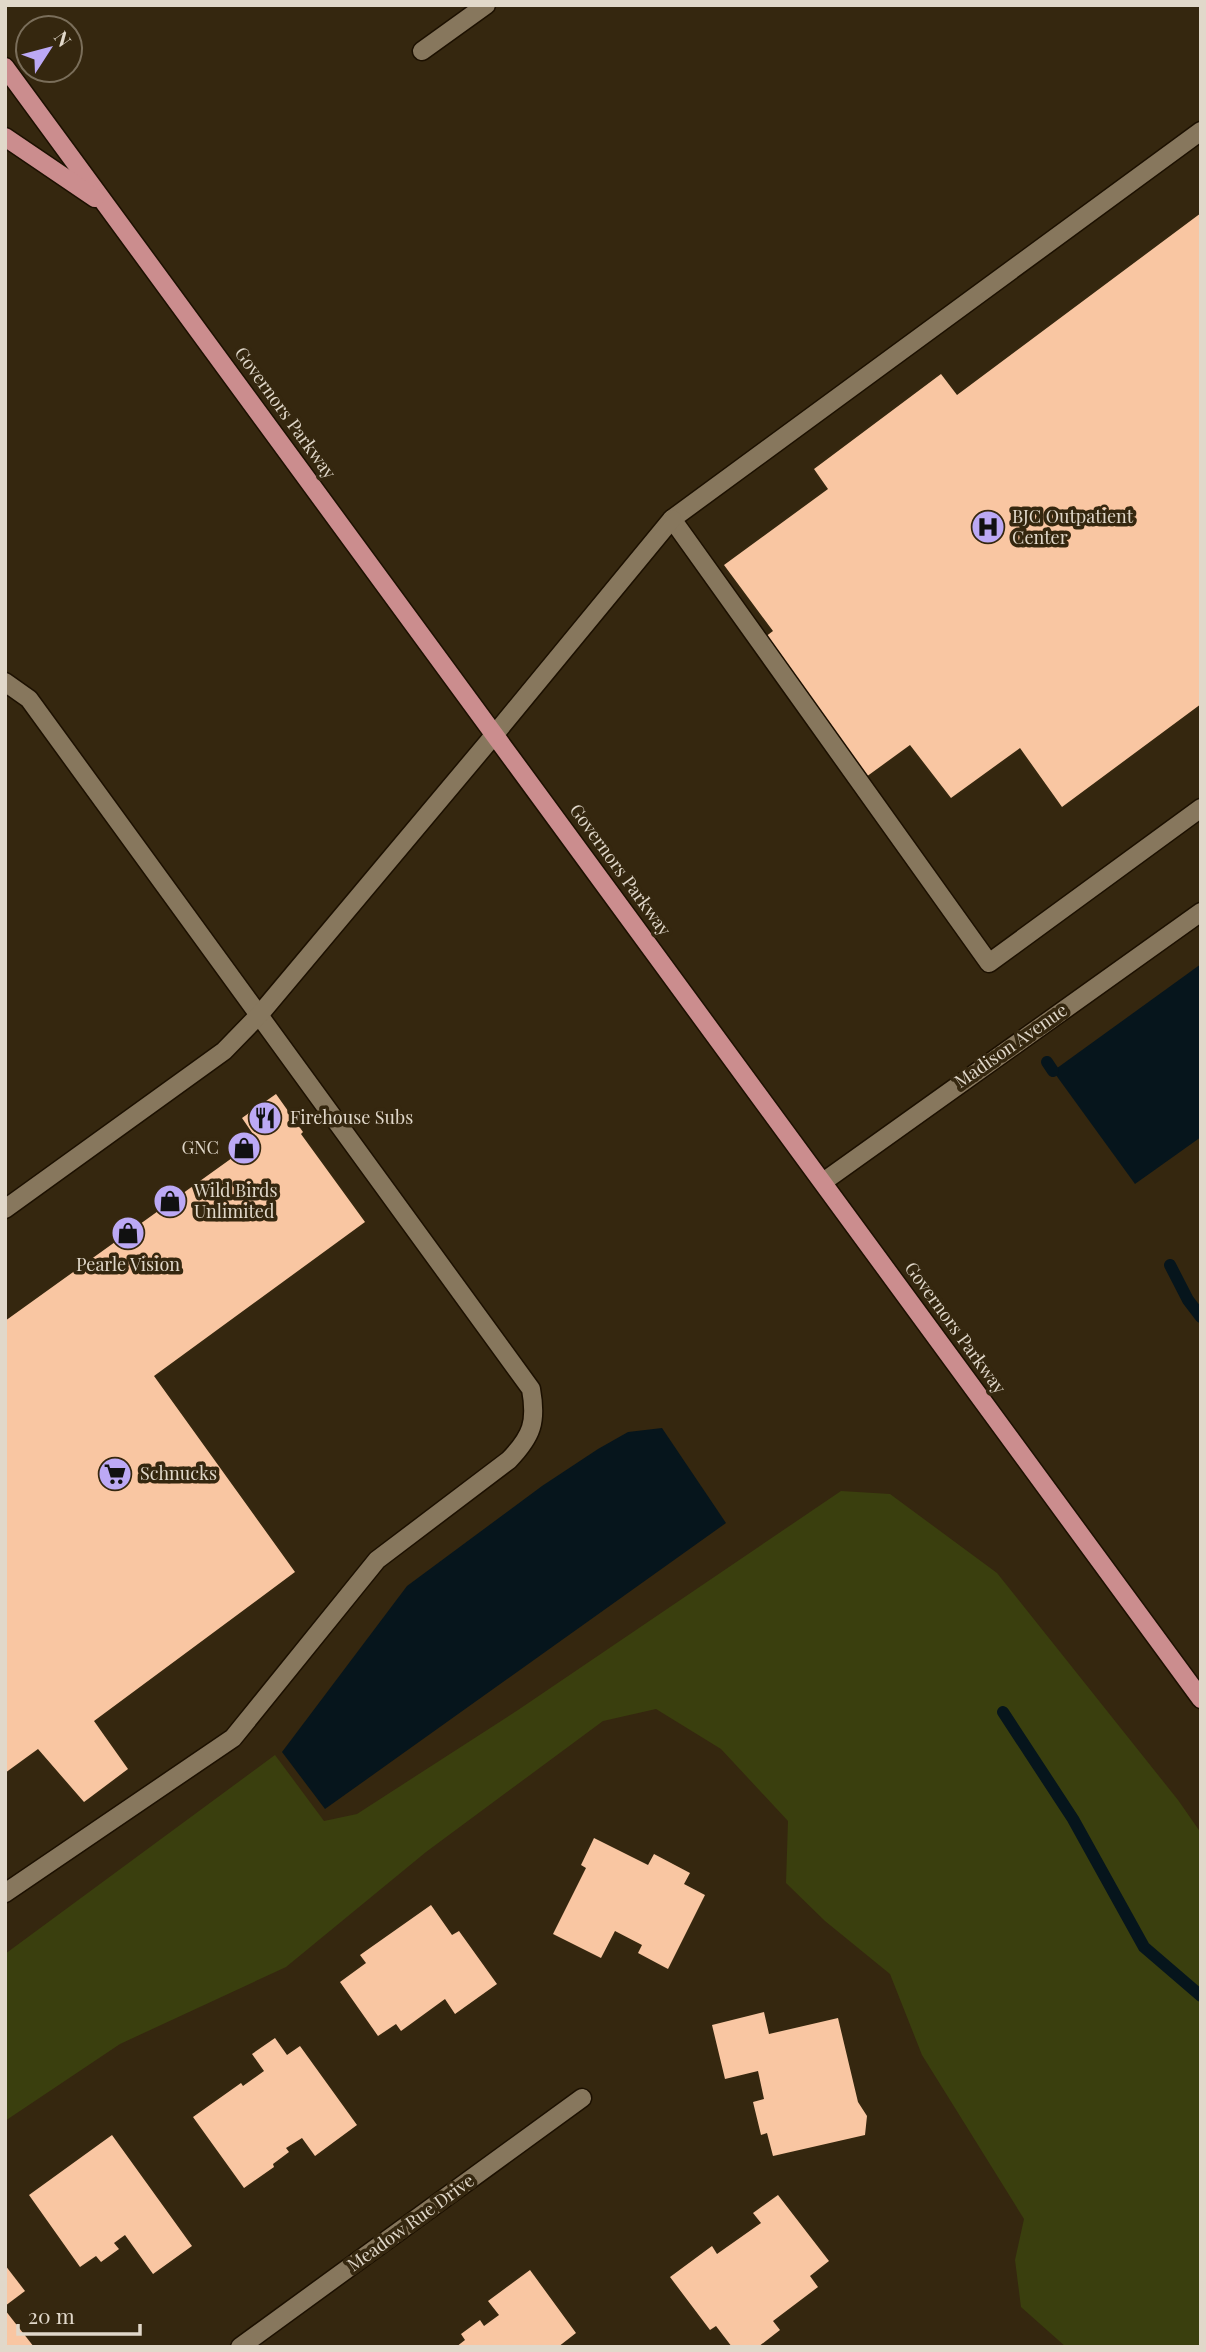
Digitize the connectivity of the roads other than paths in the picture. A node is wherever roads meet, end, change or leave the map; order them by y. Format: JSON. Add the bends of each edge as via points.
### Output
{"nodes":[{"id":1,"x":486,"y":5,"type":"edge"},
{"id":2,"x":422,"y":51,"type":"dead end"},
{"id":3,"x":5,"y":67,"type":"edge"},
{"id":4,"x":1201,"y":131,"type":"edge"},
{"id":5,"x":5,"y":137,"type":"edge"},
{"id":6,"x":108,"y":207,"type":"junction"},
{"id":7,"x":672,"y":519,"type":"junction"},
{"id":8,"x":5,"y":682,"type":"edge"},
{"id":9,"x":495,"y":734,"type":"junction"},
{"id":10,"x":1201,"y":808,"type":"edge"},
{"id":11,"x":1201,"y":912,"type":"edge"},
{"id":12,"x":260,"y":1014,"type":"junction"},
{"id":13,"x":823,"y":1182,"type":"junction"},
{"id":14,"x":5,"y":1209,"type":"edge"},
{"id":15,"x":1201,"y":1699,"type":"edge"},
{"id":16,"x":5,"y":1892,"type":"edge"},
{"id":17,"x":582,"y":2098,"type":"dead end"},
{"id":18,"x":240,"y":2347,"type":"edge"}],
"edges":[{"from":1,"to":2,"type":"street"},
{"from":3,"to":6,"type":"main road","name":"Governors Parkway"},
{"from":4,"to":7,"type":"street"},
{"from":5,"to":6,"type":"main road"},
{"from":6,"to":9,"type":"main road","name":"Governors Parkway"},
{"from":7,"to":9,"type":"street"},
{"from":7,"to":10,"type":"street","via":[[989,963]]},
{"from":8,"to":12,"type":"street","via":[[29,699]]},
{"from":9,"to":12,"type":"street"},
{"from":9,"to":13,"type":"main road","name":"Governors Parkway"},
{"from":11,"to":13,"type":"street","name":"Madison Avenue"},
{"from":12,"to":14,"type":"street","via":[[223,1051]]},
{"from":12,"to":16,"type":"street","via":[[531,1389],[533,1426],[509,1460],[377,1560],[233,1738]]},
{"from":13,"to":15,"type":"main road","name":"Governors Parkway"},
{"from":17,"to":18,"type":"street","name":"Meadow Rue Drive"}]}
